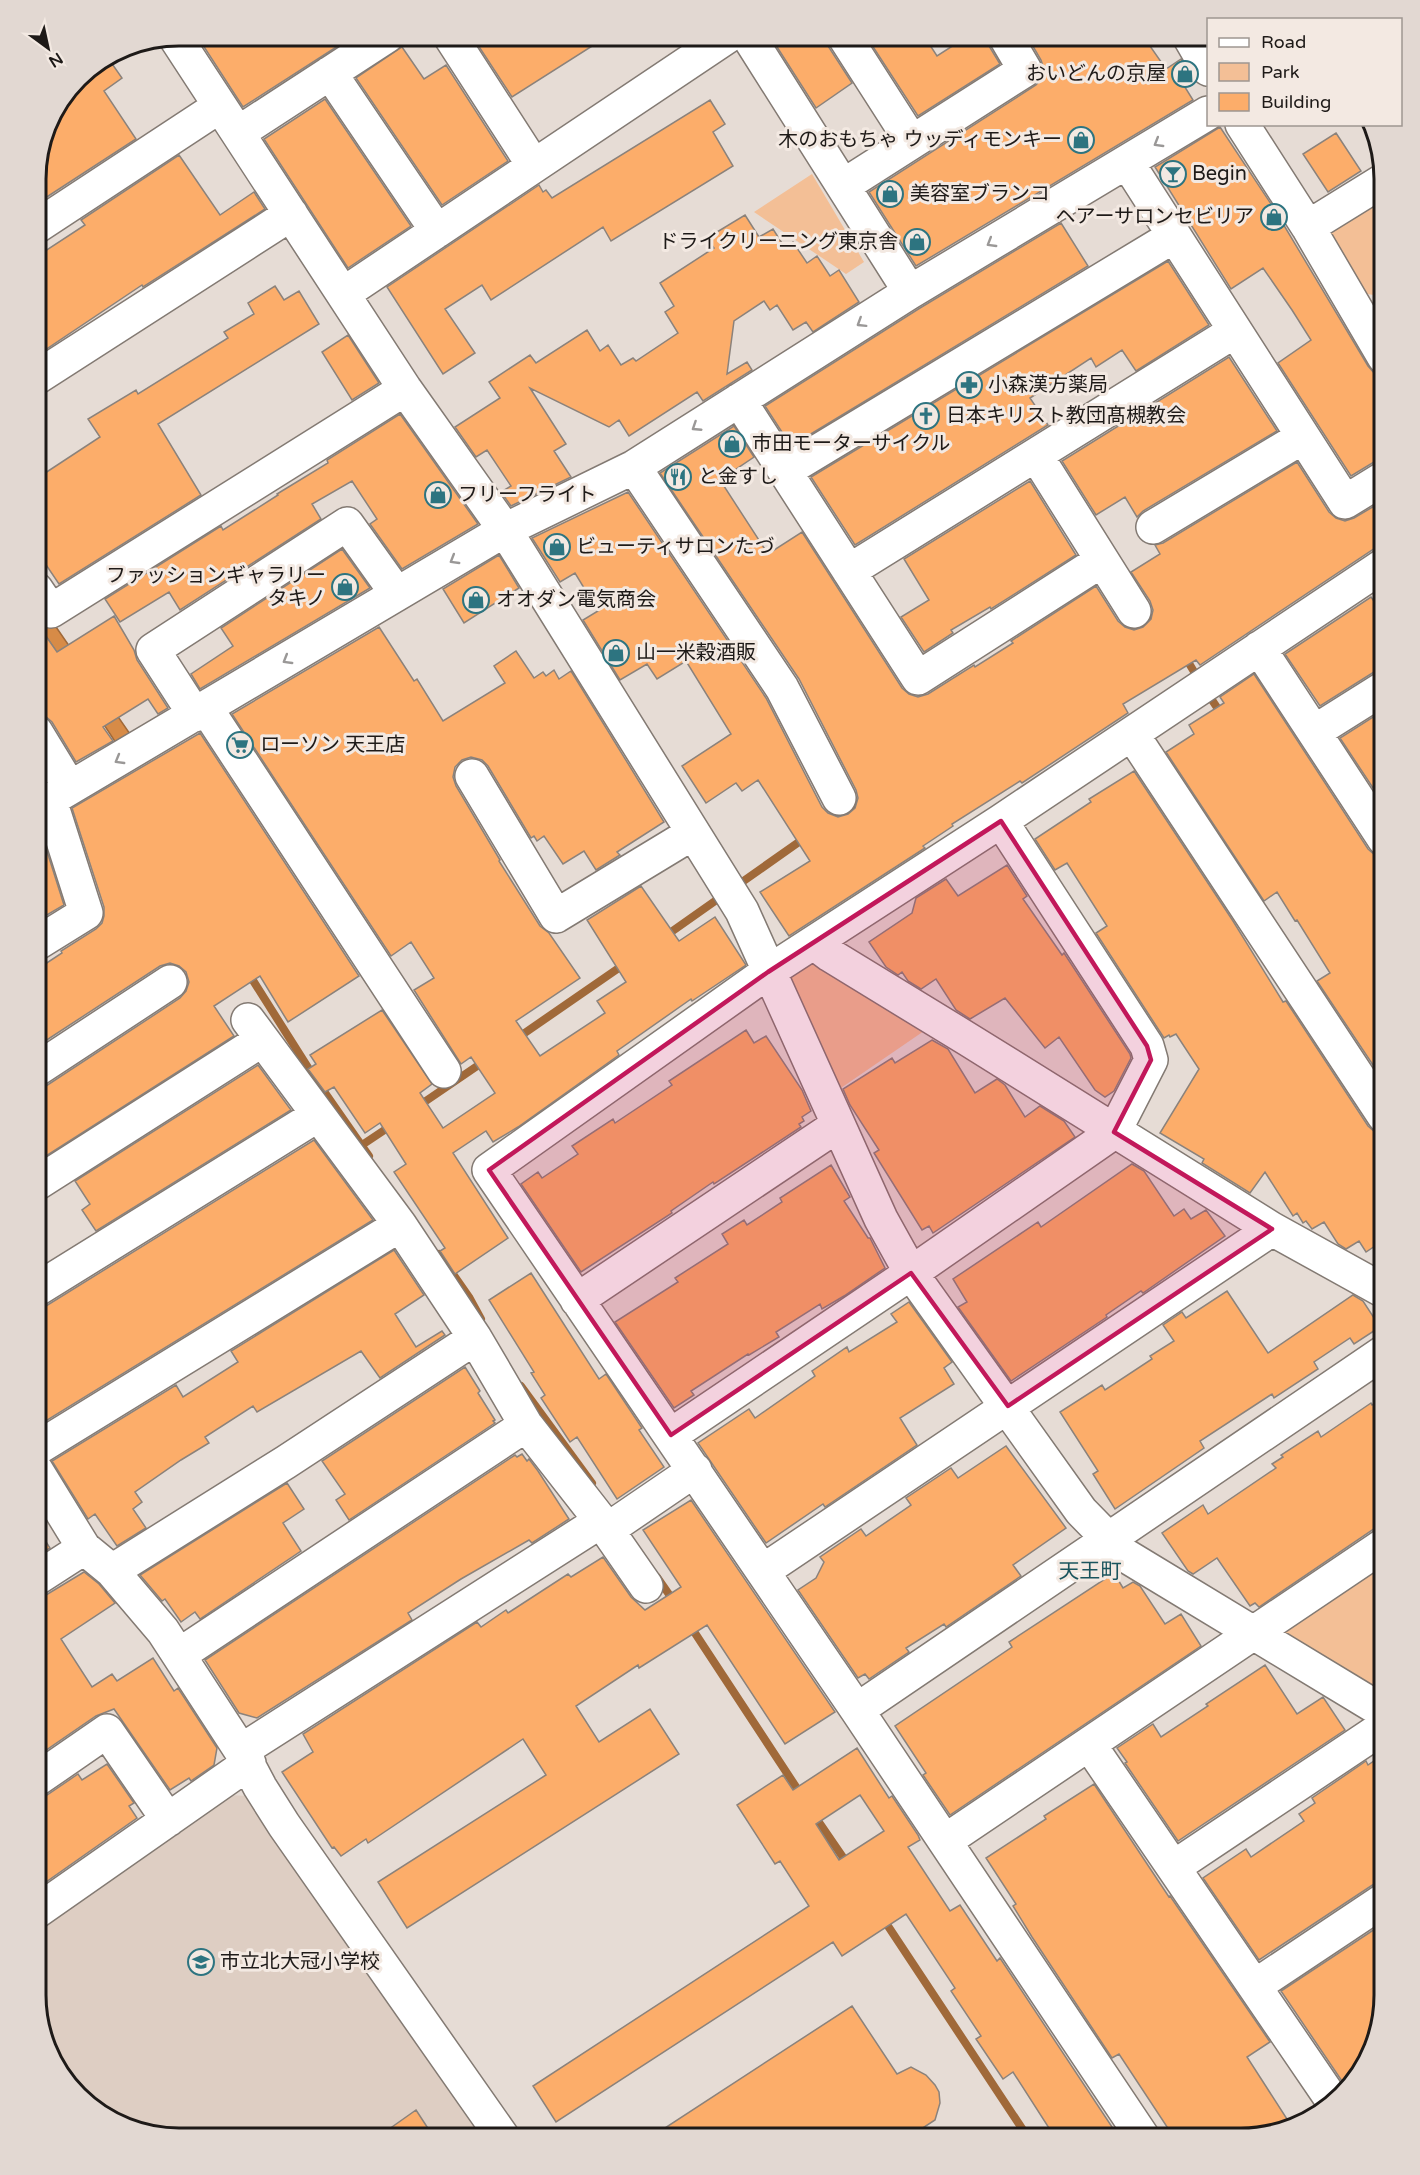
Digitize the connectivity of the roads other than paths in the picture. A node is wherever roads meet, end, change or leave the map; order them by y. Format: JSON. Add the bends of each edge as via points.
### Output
{"nodes":[{"id":1,"x":180,"y":46,"type":"edge"},
{"id":2,"x":361,"y":46,"type":"edge"},
{"id":3,"x":457,"y":46,"type":"edge"},
{"id":4,"x":712,"y":46,"type":"edge"},
{"id":5,"x":755,"y":47,"type":"edge"},
{"id":6,"x":851,"y":47,"type":"edge"},
{"id":7,"x":1011,"y":47,"type":"edge"},
{"id":8,"x":1196,"y":47,"type":"edge"},
{"id":9,"x":1207,"y":66,"type":"edge"},
{"id":10,"x":330,"y":74,"type":"junction"},
{"id":11,"x":220,"y":106,"type":"junction"},
{"id":12,"x":1207,"y":114,"type":"edge"},
{"id":13,"x":1243,"y":126,"type":"edge"},
{"id":14,"x":238,"y":133,"type":"junction"},
{"id":15,"x":912,"y":142,"type":"junction"},
{"id":16,"x":1127,"y":162,"type":"junction"},
{"id":17,"x":534,"y":166,"type":"junction"},
{"id":18,"x":843,"y":186,"type":"junction"},
{"id":19,"x":1374,"y":186,"type":"edge"},
{"id":20,"x":291,"y":214,"type":"junction"},
{"id":21,"x":47,"y":220,"type":"edge"},
{"id":22,"x":1308,"y":227,"type":"junction"},
{"id":23,"x":437,"y":231,"type":"junction"},
{"id":24,"x":1174,"y":236,"type":"junction"},
{"id":25,"x":910,"y":292,"type":"junction"},
{"id":26,"x":343,"y":294,"type":"junction"},
{"id":27,"x":1373,"y":314,"type":"edge"},
{"id":28,"x":1235,"y":331,"type":"junction"},
{"id":29,"x":47,"y":371,"type":"edge"},
{"id":30,"x":405,"y":390,"type":"junction"},
{"id":31,"x":739,"y":400,"type":"junction"},
{"id":32,"x":1303,"y":437,"type":"junction"},
{"id":33,"x":1036,"y":455,"type":"junction"},
{"id":34,"x":634,"y":467,"type":"junction"},
{"id":35,"x":785,"y":471,"type":"junction"},
{"id":36,"x":1374,"y":484,"type":"edge"},
{"id":37,"x":1153,"y":527,"type":"dead end"},
{"id":38,"x":505,"y":530,"type":"junction"},
{"id":39,"x":1101,"y":561,"type":"junction"},
{"id":40,"x":849,"y":571,"type":"junction"},
{"id":41,"x":1374,"y":572,"type":"edge"},
{"id":42,"x":397,"y":594,"type":"junction"},
{"id":43,"x":47,"y":605,"type":"edge"},
{"id":44,"x":1134,"y":611,"type":"dead end"},
{"id":45,"x":1259,"y":648,"type":"junction"},
{"id":46,"x":1374,"y":694,"type":"edge"},
{"id":47,"x":201,"y":712,"type":"junction"},
{"id":48,"x":1314,"y":732,"type":"junction"},
{"id":49,"x":1132,"y":734,"type":"junction"},
{"id":50,"x":472,"y":776,"type":"dead end"},
{"id":51,"x":47,"y":777,"type":"edge"},
{"id":52,"x":839,"y":798,"type":"dead end"},
{"id":53,"x":52,"y":799,"type":"edge"},
{"id":54,"x":1374,"y":817,"type":"edge"},
{"id":55,"x":1001,"y":821,"type":"junction"},
{"id":56,"x":693,"y":833,"type":"junction"},
{"id":57,"x":47,"y":937,"type":"edge"},
{"id":58,"x":814,"y":942,"type":"junction"},
{"id":59,"x":768,"y":972,"type":"junction"},
{"id":60,"x":170,"y":982,"type":"dead end"},
{"id":61,"x":47,"y":1063,"type":"edge"},
{"id":62,"x":444,"y":1071,"type":"dead end"},
{"id":63,"x":1374,"y":1101,"type":"edge"},
{"id":64,"x":318,"y":1114,"type":"junction"},
{"id":65,"x":838,"y":1125,"type":"junction"},
{"id":66,"x":1114,"y":1132,"type":"junction"},
{"id":67,"x":46,"y":1177,"type":"edge"},
{"id":68,"x":400,"y":1225,"type":"junction"},
{"id":69,"x":1272,"y":1229,"type":"junction"},
{"id":70,"x":911,"y":1273,"type":"junction"},
{"id":71,"x":46,"y":1284,"type":"edge"},
{"id":72,"x":1374,"y":1285,"type":"edge"},
{"id":73,"x":577,"y":1300,"type":"junction"},
{"id":74,"x":475,"y":1338,"type":"junction"},
{"id":75,"x":1374,"y":1359,"type":"edge"},
{"id":76,"x":1008,"y":1406,"type":"junction"},
{"id":77,"x":526,"y":1425,"type":"junction"},
{"id":78,"x":671,"y":1435,"type":"junction"},
{"id":79,"x":46,"y":1443,"type":"edge"},
{"id":80,"x":695,"y":1470,"type":"junction"},
{"id":81,"x":46,"y":1487,"type":"edge"},
{"id":82,"x":604,"y":1525,"type":"junction"},
{"id":83,"x":1108,"y":1538,"type":"junction"},
{"id":84,"x":84,"y":1548,"type":"junction"},
{"id":85,"x":1374,"y":1552,"type":"edge"},
{"id":86,"x":112,"y":1571,"type":"junction"},
{"id":87,"x":763,"y":1571,"type":"junction"},
{"id":88,"x":46,"y":1572,"type":"edge"},
{"id":89,"x":646,"y":1586,"type":"dead end"},
{"id":90,"x":1255,"y":1634,"type":"junction"},
{"id":91,"x":178,"y":1655,"type":"junction"},
{"id":92,"x":1374,"y":1706,"type":"edge"},
{"id":93,"x":857,"y":1710,"type":"junction"},
{"id":94,"x":1374,"y":1733,"type":"edge"},
{"id":95,"x":1089,"y":1744,"type":"junction"},
{"id":96,"x":245,"y":1757,"type":"junction"},
{"id":97,"x":46,"y":1773,"type":"edge"},
{"id":98,"x":168,"y":1820,"type":"junction"},
{"id":99,"x":945,"y":1841,"type":"junction"},
{"id":100,"x":1174,"y":1868,"type":"junction"},
{"id":101,"x":46,"y":1905,"type":"edge"},
{"id":102,"x":1374,"y":1907,"type":"edge"},
{"id":103,"x":1255,"y":1986,"type":"junction"},
{"id":104,"x":1329,"y":2095,"type":"edge"},
{"id":105,"x":496,"y":2128,"type":"edge"},
{"id":106,"x":1137,"y":2128,"type":"edge"}],
"edges":[{"from":1,"to":11,"type":"street"},
{"from":2,"to":10,"type":"street"},
{"from":3,"to":17,"type":"street"},
{"from":4,"to":17,"type":"street"},
{"from":5,"to":18,"type":"street"},
{"from":6,"to":15,"type":"street"},
{"from":7,"to":15,"type":"street","via":[[1025,70]]},
{"from":8,"to":9,"type":"street"},
{"from":10,"to":14,"type":"street"},
{"from":10,"to":23,"type":"street"},
{"from":11,"to":14,"type":"street"},
{"from":11,"to":21,"type":"street"},
{"from":12,"to":16,"type":"street","one_way":true},
{"from":13,"to":22,"type":"street"},
{"from":14,"to":20,"type":"street"},
{"from":15,"to":18,"type":"street"},
{"from":16,"to":24,"type":"street"},
{"from":16,"to":25,"type":"street","one_way":true},
{"from":17,"to":23,"type":"street"},
{"from":18,"to":25,"type":"street"},
{"from":19,"to":22,"type":"street"},
{"from":20,"to":26,"type":"street"},
{"from":20,"to":29,"type":"street"},
{"from":22,"to":27,"type":"street"},
{"from":23,"to":26,"type":"street"},
{"from":24,"to":28,"type":"street"},
{"from":24,"to":35,"type":"street"},
{"from":25,"to":31,"type":"street","one_way":true},
{"from":26,"to":30,"type":"street"},
{"from":28,"to":32,"type":"street"},
{"from":28,"to":33,"type":"street"},
{"from":30,"to":38,"type":"street"},
{"from":30,"to":43,"type":"street","via":[[51,611]]},
{"from":31,"to":34,"type":"street","one_way":true},
{"from":31,"to":35,"type":"street"},
{"from":32,"to":36,"type":"street","via":[[1345,501]]},
{"from":32,"to":37,"type":"street"},
{"from":33,"to":39,"type":"street"},
{"from":33,"to":40,"type":"street"},
{"from":34,"to":38,"type":"street"},
{"from":34,"to":52,"type":"street","via":[[782,688]]},
{"from":35,"to":40,"type":"street"},
{"from":38,"to":42,"type":"street","one_way":true},
{"from":38,"to":56,"type":"street"},
{"from":39,"to":40,"type":"street","via":[[918,678]]},
{"from":39,"to":44,"type":"street"},
{"from":41,"to":45,"type":"street"},
{"from":42,"to":47,"type":"street","one_way":true},
{"from":42,"to":47,"type":"street","via":[[346,524],[153,650]]},
{"from":45,"to":48,"type":"street"},
{"from":45,"to":49,"type":"street"},
{"from":46,"to":48,"type":"street"},
{"from":47,"to":53,"type":"street","one_way":true},
{"from":47,"to":62,"type":"street"},
{"from":48,"to":54,"type":"street"},
{"from":49,"to":55,"type":"street"},
{"from":49,"to":63,"type":"street"},
{"from":50,"to":56,"type":"street","via":[[556,916]]},
{"from":51,"to":53,"type":"street"},
{"from":53,"to":57,"type":"street","via":[[86,913]]},
{"from":55,"to":58,"type":"street"},
{"from":55,"to":66,"type":"street","via":[[1147,1047],[1151,1060]]},
{"from":56,"to":59,"type":"street","via":[[742,911]]},
{"from":58,"to":59,"type":"street"},
{"from":58,"to":66,"type":"street"},
{"from":59,"to":65,"type":"street"},
{"from":59,"to":73,"type":"street","via":[[489,1170]]},
{"from":60,"to":61,"type":"street"},
{"from":64,"to":67,"type":"street","via":[[255,1030]]},
{"from":64,"to":68,"type":"street"},
{"from":64,"to":71,"type":"street"},
{"from":65,"to":70,"type":"street","via":[[881,1219]]},
{"from":65,"to":73,"type":"street"},
{"from":66,"to":69,"type":"street"},
{"from":66,"to":70,"type":"street"},
{"from":68,"to":74,"type":"street"},
{"from":68,"to":79,"type":"street"},
{"from":69,"to":72,"type":"street"},
{"from":69,"to":76,"type":"street"},
{"from":70,"to":76,"type":"street"},
{"from":70,"to":78,"type":"street"},
{"from":73,"to":78,"type":"street"},
{"from":74,"to":77,"type":"street"},
{"from":74,"to":86,"type":"street"},
{"from":75,"to":83,"type":"street"},
{"from":76,"to":83,"type":"street","via":[[1081,1511]]},
{"from":76,"to":87,"type":"street"},
{"from":77,"to":82,"type":"street"},
{"from":77,"to":91,"type":"street"},
{"from":78,"to":80,"type":"street"},
{"from":80,"to":82,"type":"street"},
{"from":80,"to":87,"type":"street"},
{"from":81,"to":84,"type":"street"},
{"from":82,"to":89,"type":"street"},
{"from":82,"to":96,"type":"street"},
{"from":83,"to":90,"type":"street","via":[[1123,1554]]},
{"from":83,"to":93,"type":"street"},
{"from":84,"to":86,"type":"street"},
{"from":84,"to":88,"type":"street"},
{"from":85,"to":90,"type":"street"},
{"from":86,"to":91,"type":"street"},
{"from":87,"to":93,"type":"street"},
{"from":90,"to":92,"type":"street"},
{"from":90,"to":95,"type":"street"},
{"from":91,"to":96,"type":"street"},
{"from":93,"to":99,"type":"street"},
{"from":94,"to":100,"type":"street"},
{"from":95,"to":99,"type":"street"},
{"from":95,"to":100,"type":"street"},
{"from":96,"to":98,"type":"street"},
{"from":96,"to":105,"type":"street","via":[[284,1825]]},
{"from":97,"to":98,"type":"street","via":[[107,1731]]},
{"from":98,"to":101,"type":"street"},
{"from":99,"to":106,"type":"street"},
{"from":100,"to":103,"type":"street"},
{"from":102,"to":103,"type":"street"},
{"from":103,"to":104,"type":"street"}]}
